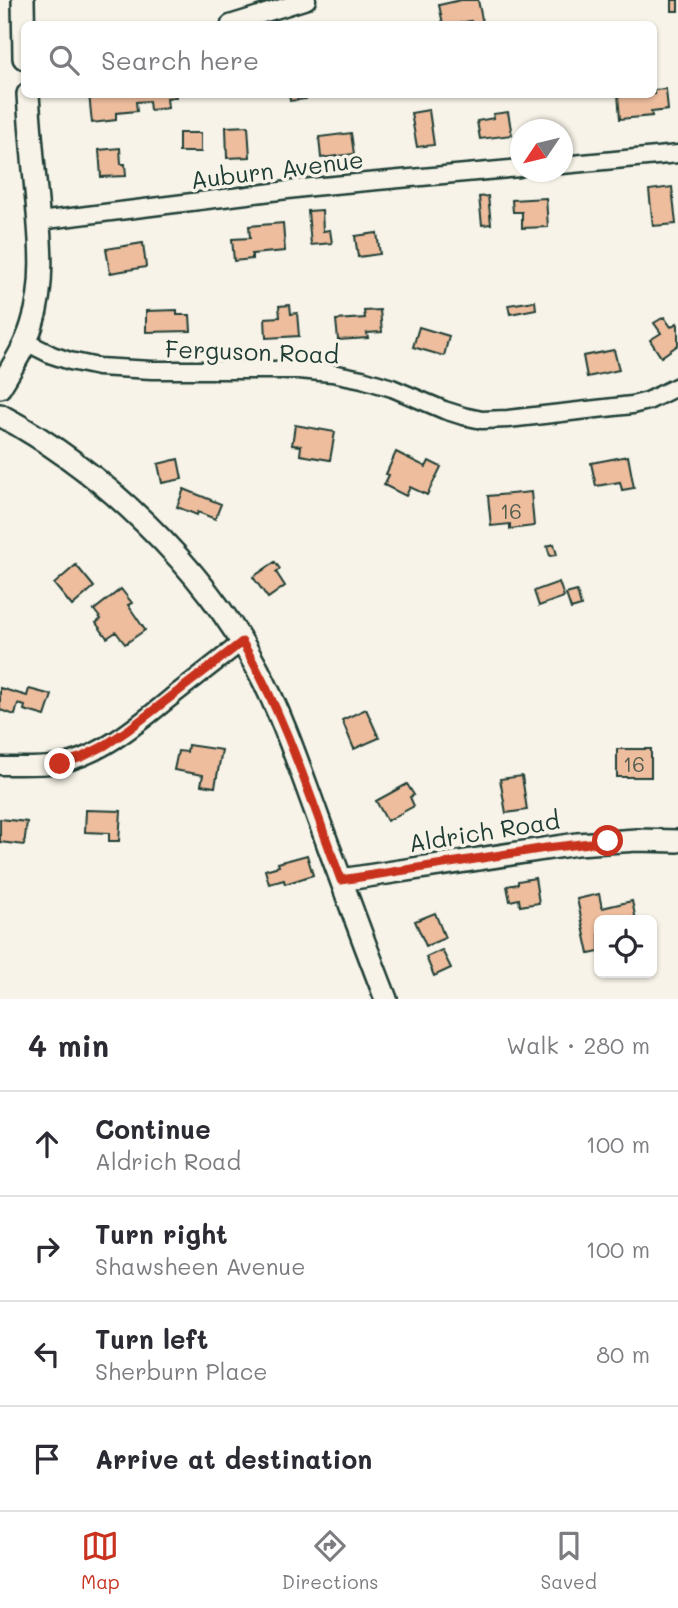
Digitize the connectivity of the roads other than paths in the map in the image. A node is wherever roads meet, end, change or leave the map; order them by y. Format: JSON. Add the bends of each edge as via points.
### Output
{"nodes":[{"id":1,"x":23,"y":0,"type":"edge"},
{"id":2,"x":307,"y":0,"type":"edge"},
{"id":3,"x":23,"y":21,"type":"edge"},
{"id":4,"x":240,"y":21,"type":"edge"},
{"id":5,"x":28,"y":98,"type":"edge"},
{"id":6,"x":678,"y":154,"type":"edge"},
{"id":7,"x":573,"y":164,"type":"edge"},
{"id":8,"x":510,"y":170,"type":"edge"},
{"id":9,"x":38,"y":221,"type":"junction"},
{"id":10,"x":26,"y":342,"type":"junction"},
{"id":11,"x":678,"y":386,"type":"edge"},
{"id":12,"x":0,"y":387,"type":"edge"},
{"id":13,"x":0,"y":415,"type":"edge"},
{"id":14,"x":242,"y":642,"type":"junction"},
{"id":15,"x":0,"y":766,"type":"edge"},
{"id":16,"x":678,"y":841,"type":"edge"},
{"id":17,"x":341,"y":880,"type":"junction"},
{"id":18,"x":386,"y":999,"type":"edge"}],
"edges":[{"from":1,"to":3,"type":"main road"},
{"from":2,"to":4,"type":"street"},
{"from":5,"to":9,"type":"main road"},
{"from":6,"to":7,"type":"street"},
{"from":8,"to":9,"type":"street","name":"Auburn Avenue","via":[[312,187]]},
{"from":9,"to":10,"type":"main road","via":[[38,298]]},
{"from":10,"to":11,"type":"street","name":"Ferguson Road","via":[[61,358],[98,367],[332,373],[392,388],[482,420],[632,405]]},
{"from":10,"to":12,"type":"main road"},
{"from":13,"to":14,"type":"main road","via":[[70,459],[139,517],[186,567]]},
{"from":14,"to":15,"type":"street","via":[[104,746],[60,764]]},
{"from":14,"to":17,"type":"main road","via":[[283,725]]},
{"from":16,"to":17,"type":"main road","name":"Aldrich Road","via":[[577,844]]},
{"from":17,"to":18,"type":"main road"}]}
